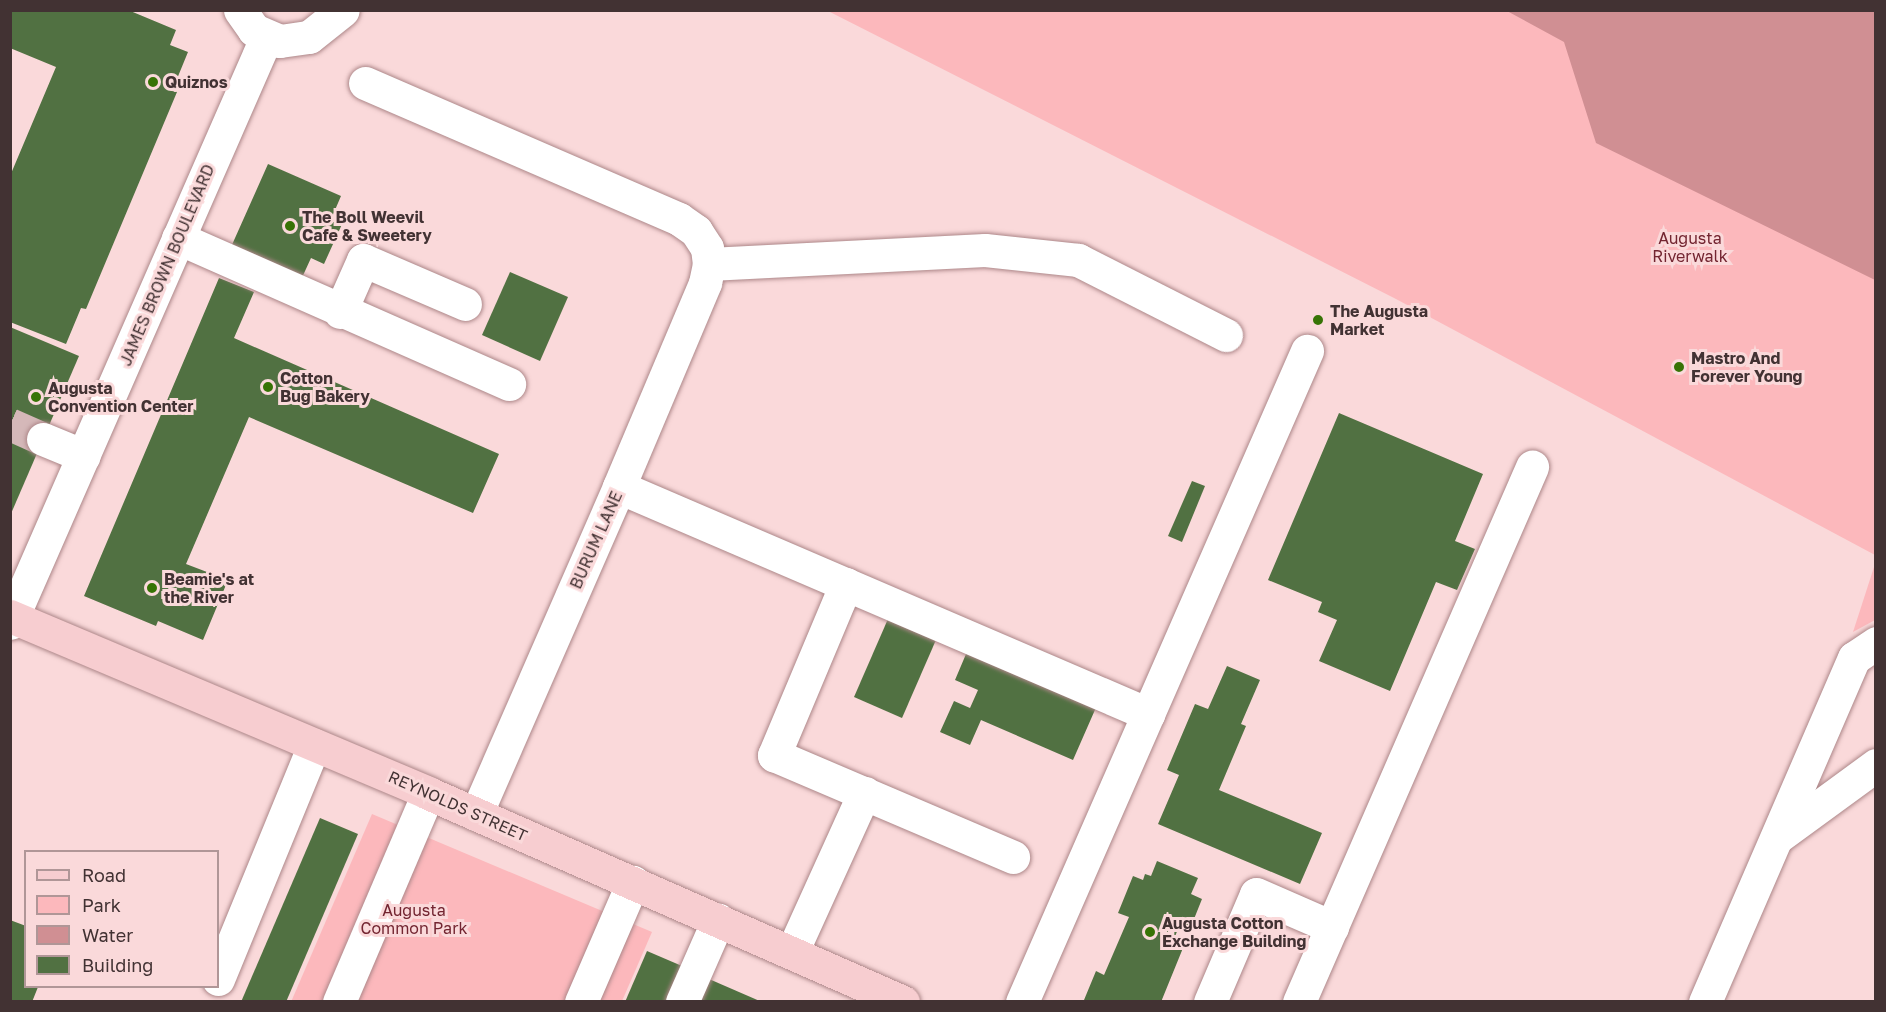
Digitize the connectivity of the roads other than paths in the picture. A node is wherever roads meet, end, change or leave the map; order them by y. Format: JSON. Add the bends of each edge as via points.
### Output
{"nodes":[{"id":1,"x":240,"y":10,"type":"edge"},
{"id":2,"x":343,"y":10,"type":"edge"},
{"id":3,"x":266,"y":38,"type":"junction"},
{"id":4,"x":364,"y":83,"type":"dead end"},
{"id":5,"x":178,"y":238,"type":"junction"},
{"id":6,"x":709,"y":264,"type":"junction"},
{"id":7,"x":465,"y":304,"type":"dead end"},
{"id":8,"x":340,"y":312,"type":"junction"},
{"id":9,"x":1226,"y":335,"type":"dead end"},
{"id":10,"x":1307,"y":351,"type":"dead end"},
{"id":11,"x":509,"y":384,"type":"dead end"},
{"id":12,"x":43,"y":439,"type":"tunnel mouth"},
{"id":13,"x":84,"y":456,"type":"junction"},
{"id":14,"x":1532,"y":467,"type":"dead end"},
{"id":15,"x":619,"y":488,"type":"junction"},
{"id":16,"x":846,"y":584,"type":"junction"},
{"id":17,"x":12,"y":619,"type":"edge"},
{"id":18,"x":1875,"y":643,"type":"edge"},
{"id":19,"x":1148,"y":714,"type":"junction"},
{"id":20,"x":314,"y":745,"type":"junction"},
{"id":21,"x":1875,"y":765,"type":"edge"},
{"id":22,"x":428,"y":793,"type":"junction"},
{"id":23,"x":864,"y":793,"type":"junction"},
{"id":24,"x":476,"y":814,"type":"junction"},
{"id":25,"x":1778,"y":837,"type":"junction"},
{"id":26,"x":1013,"y":856,"type":"dead end"},
{"id":27,"x":633,"y":882,"type":"junction"},
{"id":28,"x":718,"y":920,"type":"junction"},
{"id":29,"x":1332,"y":927,"type":"junction"},
{"id":30,"x":792,"y":952,"type":"junction"},
{"id":31,"x":219,"y":977,"type":"edge"},
{"id":32,"x":214,"y":988,"type":"edge"},
{"id":33,"x":208,"y":1002,"type":"edge"},
{"id":34,"x":339,"y":1002,"type":"edge"},
{"id":35,"x":581,"y":1002,"type":"edge"},
{"id":36,"x":682,"y":1002,"type":"edge"},
{"id":37,"x":903,"y":1002,"type":"edge"},
{"id":38,"x":1022,"y":1002,"type":"edge"},
{"id":39,"x":1210,"y":1002,"type":"edge"},
{"id":40,"x":1299,"y":1002,"type":"edge"},
{"id":41,"x":1705,"y":1002,"type":"edge"}],
"edges":[{"from":1,"to":3,"type":"street","via":[[254,30]]},
{"from":2,"to":3,"type":"street","via":[[309,37],[280,42]]},
{"from":3,"to":5,"type":"street","name":"JAMES BROWN BOULEVARD"},
{"from":4,"to":6,"type":"street","via":[[679,219],[696,231],[706,248]]},
{"from":5,"to":8,"type":"street"},
{"from":5,"to":13,"type":"street","name":"JAMES BROWN BOULEVARD"},
{"from":6,"to":9,"type":"street","via":[[985,250],[1078,260]]},
{"from":6,"to":15,"type":"street","name":"BURUM LANE","via":[[705,283]]},
{"from":7,"to":8,"type":"street","via":[[363,260]]},
{"from":8,"to":11,"type":"street"},
{"from":10,"to":19,"type":"street"},
{"from":12,"to":13,"type":"street"},
{"from":13,"to":17,"type":"street","name":"JAMES BROWN BOULEVARD"},
{"from":14,"to":29,"type":"street"},
{"from":15,"to":16,"type":"street"},
{"from":15,"to":24,"type":"street","name":"BURUM LANE"},
{"from":16,"to":19,"type":"street"},
{"from":16,"to":23,"type":"street","via":[[774,755]]},
{"from":17,"to":20,"type":"main road","name":"REYNOLDS STREET"},
{"from":18,"to":25,"type":"street","via":[[1854,658]]},
{"from":19,"to":38,"type":"street"},
{"from":20,"to":22,"type":"main road","name":"REYNOLDS STREET"},
{"from":20,"to":31,"type":"street"},
{"from":21,"to":25,"type":"street"},
{"from":22,"to":24,"type":"main road","name":"REYNOLDS STREET"},
{"from":22,"to":34,"type":"street"},
{"from":23,"to":26,"type":"street"},
{"from":23,"to":30,"type":"street"},
{"from":24,"to":27,"type":"main road","name":"REYNOLDS STREET"},
{"from":25,"to":41,"type":"street"},
{"from":27,"to":28,"type":"main road","name":"REYNOLDS STREET"},
{"from":27,"to":35,"type":"street"},
{"from":28,"to":30,"type":"main road","name":"REYNOLDS STREET"},
{"from":28,"to":36,"type":"street"},
{"from":29,"to":39,"type":"street","via":[[1256,894]]},
{"from":29,"to":40,"type":"street"},
{"from":30,"to":37,"type":"main road","name":"REYNOLDS STREET"},
{"from":32,"to":33,"type":"street"}]}
